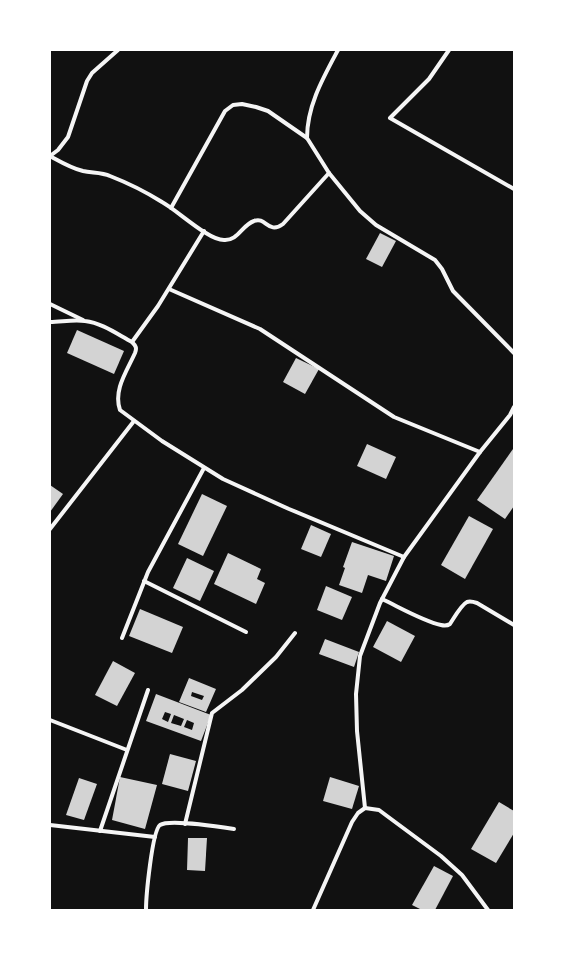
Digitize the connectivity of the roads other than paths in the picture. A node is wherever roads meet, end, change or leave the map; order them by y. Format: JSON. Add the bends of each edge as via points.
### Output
{"nodes":[{"id":1,"x":118,"y":50,"type":"edge"},
{"id":2,"x":338,"y":50,"type":"edge"},
{"id":3,"x":449,"y":50,"type":"edge"},
{"id":4,"x":307,"y":138,"type":"junction"},
{"id":5,"x":50,"y":156,"type":"edge"},
{"id":6,"x":329,"y":173,"type":"junction"},
{"id":7,"x":514,"y":189,"type":"edge"},
{"id":8,"x":171,"y":208,"type":"junction"},
{"id":9,"x":204,"y":231,"type":"junction"},
{"id":10,"x":169,"y":289,"type":"junction"},
{"id":11,"x":50,"y":304,"type":"edge"},
{"id":12,"x":83,"y":320,"type":"junction"},
{"id":13,"x":50,"y":322,"type":"edge"},
{"id":14,"x":132,"y":342,"type":"junction"},
{"id":15,"x":514,"y":353,"type":"edge"},
{"id":16,"x":514,"y":407,"type":"edge"},
{"id":17,"x":134,"y":421,"type":"junction"},
{"id":18,"x":480,"y":452,"type":"junction"},
{"id":19,"x":204,"y":468,"type":"junction"},
{"id":20,"x":50,"y":529,"type":"edge"},
{"id":21,"x":404,"y":557,"type":"junction"},
{"id":22,"x":144,"y":581,"type":"junction"},
{"id":23,"x":382,"y":599,"type":"junction"},
{"id":24,"x":514,"y":625,"type":"edge"},
{"id":25,"x":246,"y":632,"type":"dead end"},
{"id":26,"x":295,"y":633,"type":"dead end"},
{"id":27,"x":122,"y":638,"type":"dead end"},
{"id":28,"x":148,"y":690,"type":"dead end"},
{"id":29,"x":50,"y":720,"type":"edge"},
{"id":30,"x":127,"y":750,"type":"junction"},
{"id":31,"x":365,"y":808,"type":"junction"},
{"id":32,"x":185,"y":824,"type":"junction"},
{"id":33,"x":50,"y":825,"type":"edge"},
{"id":34,"x":234,"y":829,"type":"dead end"},
{"id":35,"x":100,"y":831,"type":"junction"},
{"id":36,"x":155,"y":837,"type":"junction"},
{"id":37,"x":146,"y":910,"type":"edge"},
{"id":38,"x":313,"y":910,"type":"edge"},
{"id":39,"x":488,"y":910,"type":"edge"}],
"edges":[{"from":1,"to":5,"type":"street","via":[[92,73],[68,137]]},
{"from":2,"to":4,"type":"street","via":[[311,107]]},
{"from":3,"to":7,"type":"street","via":[[428,79],[390,118]]},
{"from":4,"to":6,"type":"street"},
{"from":4,"to":8,"type":"street","via":[[268,111],[256,106],[233,105],[224,111]]},
{"from":5,"to":8,"type":"street","via":[[75,169],[109,175]]},
{"from":6,"to":9,"type":"street","via":[[278,228],[255,220],[232,239],[223,241]]},
{"from":6,"to":15,"type":"street","via":[[360,211],[376,225],[435,260],[453,291]]},
{"from":8,"to":9,"type":"street"},
{"from":9,"to":10,"type":"street"},
{"from":10,"to":14,"type":"street"},
{"from":10,"to":18,"type":"street","via":[[260,329],[394,417]]},
{"from":11,"to":12,"type":"street"},
{"from":12,"to":13,"type":"street"},
{"from":12,"to":14,"type":"street","via":[[99,324]]},
{"from":14,"to":17,"type":"street","via":[[136,349],[120,385],[117,403],[120,410]]},
{"from":16,"to":18,"type":"street","via":[[510,416]]},
{"from":17,"to":19,"type":"street"},
{"from":17,"to":20,"type":"street"},
{"from":18,"to":21,"type":"street"},
{"from":19,"to":21,"type":"street","via":[[290,509]]},
{"from":19,"to":22,"type":"street"},
{"from":21,"to":23,"type":"street"},
{"from":22,"to":25,"type":"street"},
{"from":22,"to":27,"type":"street"},
{"from":23,"to":24,"type":"street","via":[[447,626],[464,605],[471,601]]},
{"from":23,"to":31,"type":"street","via":[[360,656],[356,694]]},
{"from":26,"to":32,"type":"street","via":[[276,657],[242,690],[212,713]]},
{"from":28,"to":30,"type":"street"},
{"from":29,"to":30,"type":"street"},
{"from":30,"to":35,"type":"street"},
{"from":31,"to":38,"type":"street","via":[[352,822]]},
{"from":31,"to":39,"type":"street","via":[[379,810],[441,856],[462,875]]},
{"from":32,"to":34,"type":"street"},
{"from":32,"to":36,"type":"street","via":[[160,825]]},
{"from":33,"to":35,"type":"street"},
{"from":35,"to":36,"type":"street"},
{"from":36,"to":37,"type":"street"}]}
